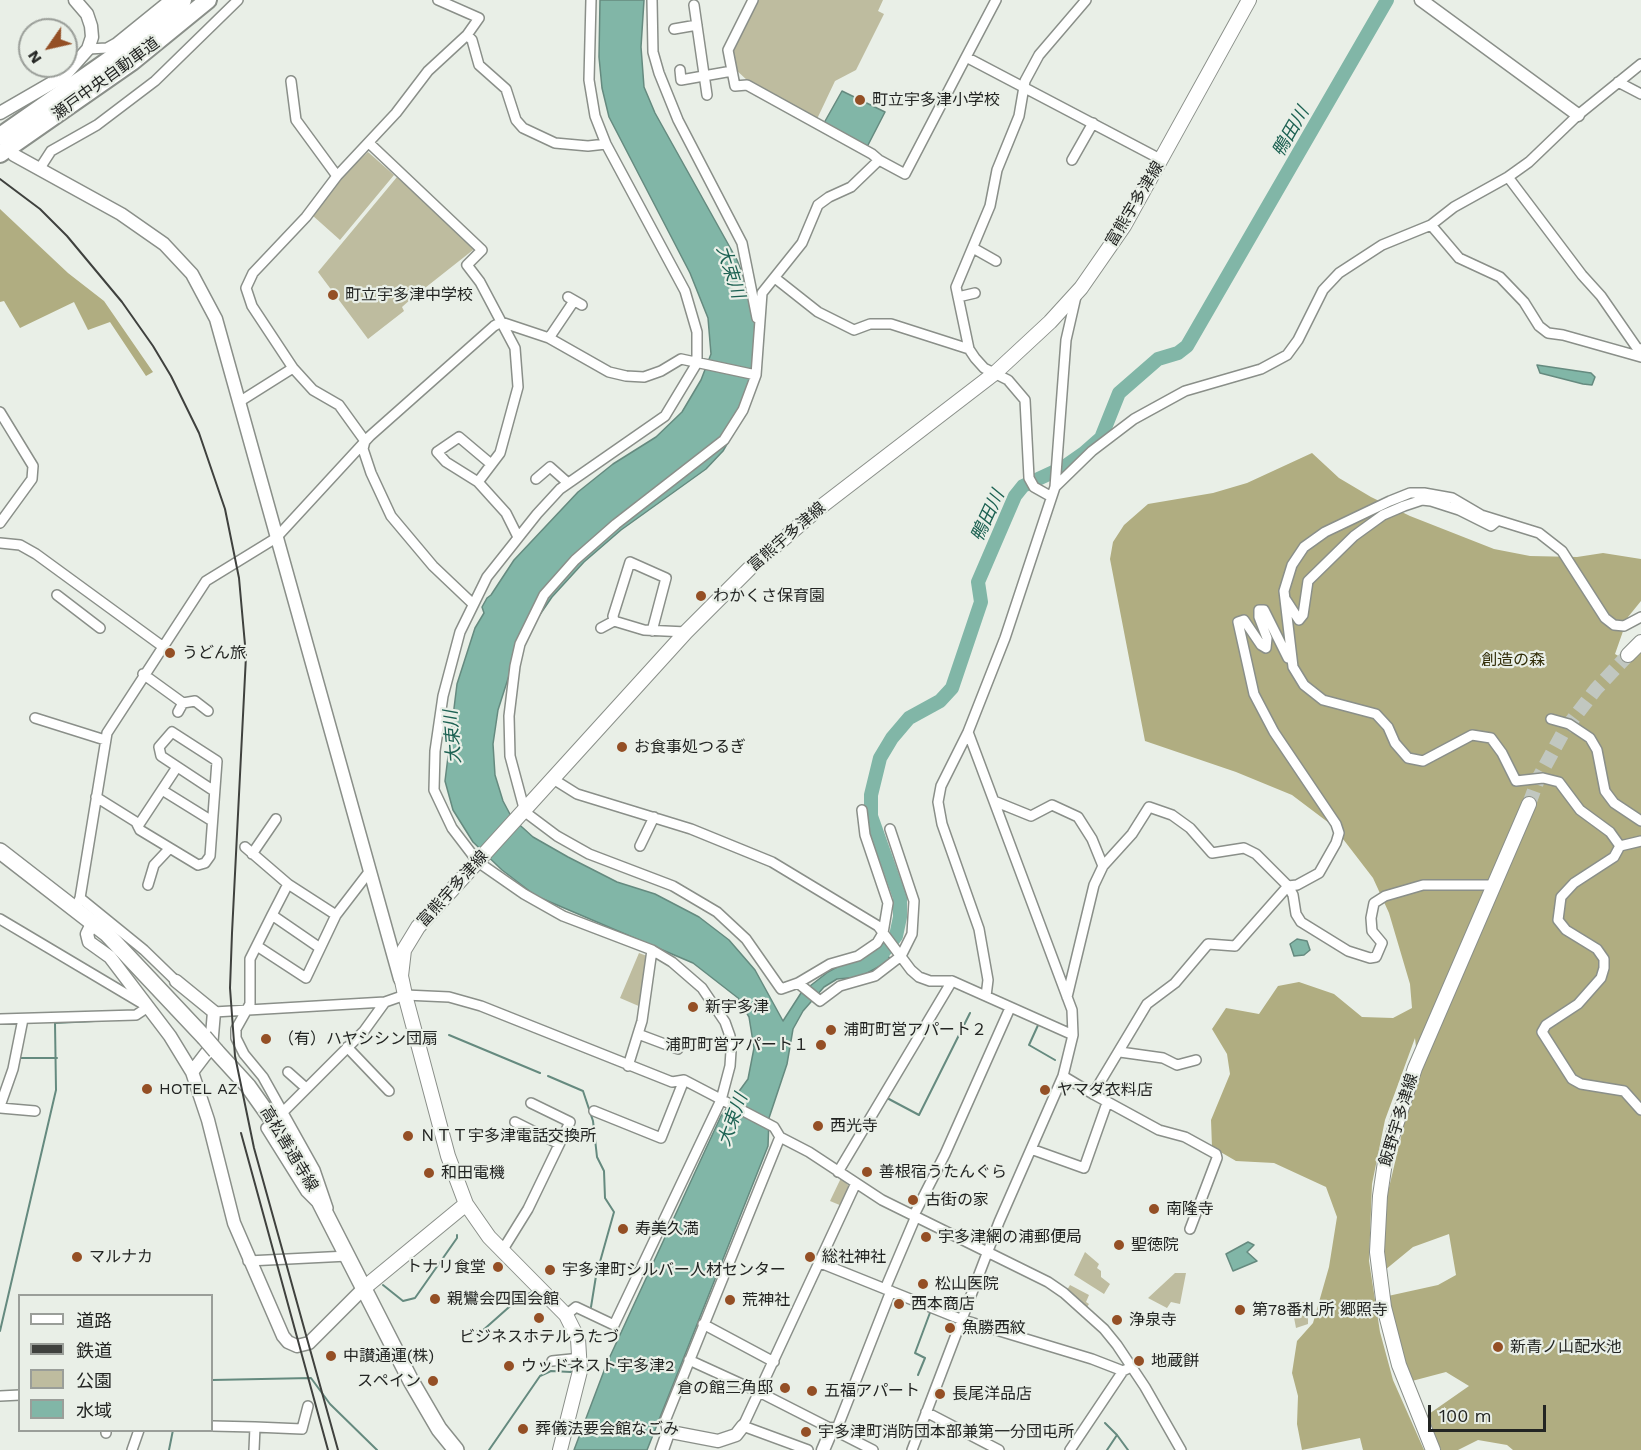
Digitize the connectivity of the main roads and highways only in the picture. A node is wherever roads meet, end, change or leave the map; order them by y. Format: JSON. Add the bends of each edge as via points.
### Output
{"nodes":[{"id":1,"x":183,"y":0,"type":"edge"},
{"id":2,"x":208,"y":0,"type":"edge"},
{"id":3,"x":1249,"y":0,"type":"edge"},
{"id":4,"x":0,"y":136,"type":"edge"},
{"id":5,"x":5,"y":154,"type":"edge"},
{"id":6,"x":1641,"y":642,"type":"edge"},
{"id":7,"x":1628,"y":655,"type":"tunnel mouth"},
{"id":8,"x":1529,"y":804,"type":"tunnel mouth"},
{"id":9,"x":0,"y":851,"type":"edge"},
{"id":10,"x":466,"y":1204,"type":"junction"},
{"id":11,"x":364,"y":1288,"type":"junction"},
{"id":12,"x":560,"y":1448,"type":"edge"},
{"id":13,"x":456,"y":1450,"type":"edge"},
{"id":14,"x":1433,"y":1450,"type":"edge"}],
"edges":[{"from":1,"to":4,"type":"highway","name":"瀬戸中央自動車道","via":[[98,69]]},
{"from":2,"to":5,"type":"highway","name":"瀬戸中央自動車道","via":[[132,62]]},
{"from":3,"to":10,"type":"main road","name":"富熊宇多津線","via":[[1124,226],[1077,292],[995,373],[786,535],[686,632],[418,927],[404,950],[401,976],[448,1156]]},
{"from":6,"to":7,"type":"main road"},
{"from":8,"to":14,"type":"main road","name":"飯野宇多津線","via":[[1407,1090],[1386,1155],[1377,1252],[1384,1307],[1399,1365]]},
{"from":9,"to":11,"type":"main road","name":"高松善通寺線","bridge":true,"via":[[78,903],[248,1086],[279,1129]]},
{"from":10,"to":11,"type":"main road"},
{"from":10,"to":12,"type":"main road","name":"富熊宇多津線","via":[[502,1251],[566,1315],[579,1339],[580,1371]]},
{"from":11,"to":13,"type":"main road","name":"高松善通寺線","via":[[424,1407]]}]}
